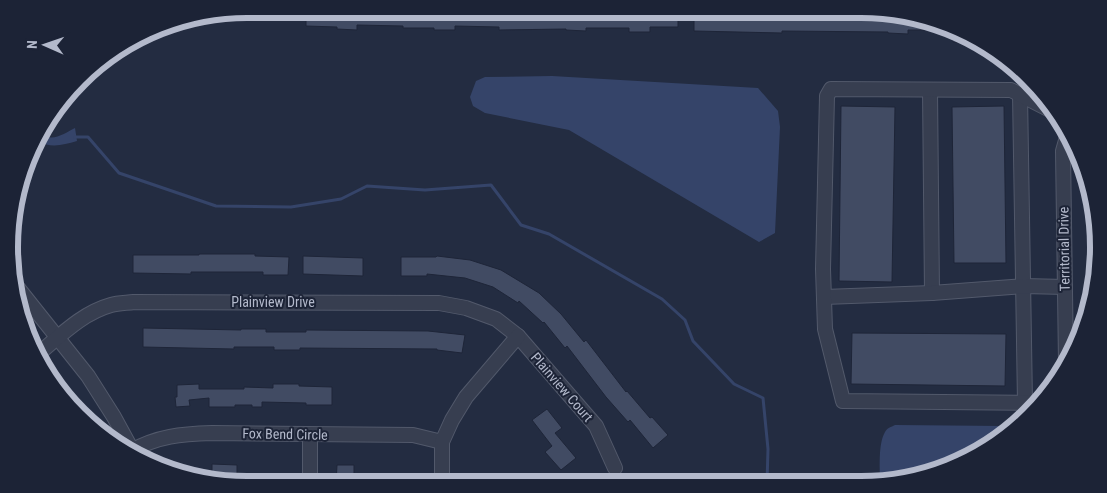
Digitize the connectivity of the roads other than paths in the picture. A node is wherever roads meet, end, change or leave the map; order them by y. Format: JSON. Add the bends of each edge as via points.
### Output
{"nodes":[{"id":1,"x":930,"y":90,"type":"junction"},
{"id":2,"x":1020,"y":94,"type":"junction"},
{"id":3,"x":1040,"y":105,"type":"edge"},
{"id":4,"x":1066,"y":145,"type":"edge"},
{"id":5,"x":1024,"y":286,"type":"junction"},
{"id":6,"x":1065,"y":287,"type":"junction"},
{"id":7,"x":932,"y":293,"type":"junction"},
{"id":8,"x":23,"y":294,"type":"edge"},
{"id":9,"x":824,"y":297,"type":"junction"},
{"id":10,"x":518,"y":336,"type":"junction"},
{"id":11,"x":1066,"y":336,"type":"junction"},
{"id":12,"x":1071,"y":336,"type":"edge"},
{"id":13,"x":58,"y":338,"type":"junction"},
{"id":14,"x":1066,"y":348,"type":"edge"},
{"id":15,"x":42,"y":351,"type":"edge"},
{"id":16,"x":1031,"y":399,"type":"edge"},
{"id":17,"x":1027,"y":403,"type":"edge"},
{"id":18,"x":310,"y":435,"type":"junction"},
{"id":19,"x":127,"y":442,"type":"edge"},
{"id":20,"x":442,"y":442,"type":"junction"},
{"id":21,"x":137,"y":448,"type":"edge"},
{"id":22,"x":615,"y":468,"type":"dead end"},
{"id":23,"x":310,"y":476,"type":"edge"},
{"id":24,"x":442,"y":476,"type":"edge"}],
"edges":[{"from":1,"to":2,"type":"street","via":[[1012,90]]},
{"from":1,"to":7,"type":"street"},
{"from":1,"to":9,"type":"street","via":[[831,89],[827,96]]},
{"from":2,"to":3,"type":"street"},
{"from":2,"to":5,"type":"street"},
{"from":4,"to":6,"type":"street","name":"Territorial Drive"},
{"from":5,"to":6,"type":"street"},
{"from":5,"to":7,"type":"street"},
{"from":5,"to":16,"type":"street"},
{"from":6,"to":11,"type":"street","name":"Territorial Drive"},
{"from":7,"to":9,"type":"street"},
{"from":8,"to":13,"type":"street"},
{"from":9,"to":17,"type":"street","via":[[824,329],[843,401]]},
{"from":10,"to":13,"type":"street","name":"Plainview Drive","via":[[496,319],[439,303],[134,302],[111,305],[91,314]]},
{"from":10,"to":20,"type":"street","via":[[466,397]]},
{"from":10,"to":22,"type":"street","name":"Plainview Court","via":[[596,426]]},
{"from":11,"to":12,"type":"street"},
{"from":11,"to":14,"type":"street","name":"Territorial Drive"},
{"from":13,"to":15,"type":"street","name":"Plainview Drive"},
{"from":13,"to":19,"type":"street","via":[[88,376]]},
{"from":18,"to":20,"type":"street","name":"Fox Bend Circle","via":[[413,436]]},
{"from":18,"to":21,"type":"street","name":"Fox Bend Circle","via":[[187,434],[162,437]]},
{"from":18,"to":23,"type":"street"},
{"from":20,"to":24,"type":"street"}]}
